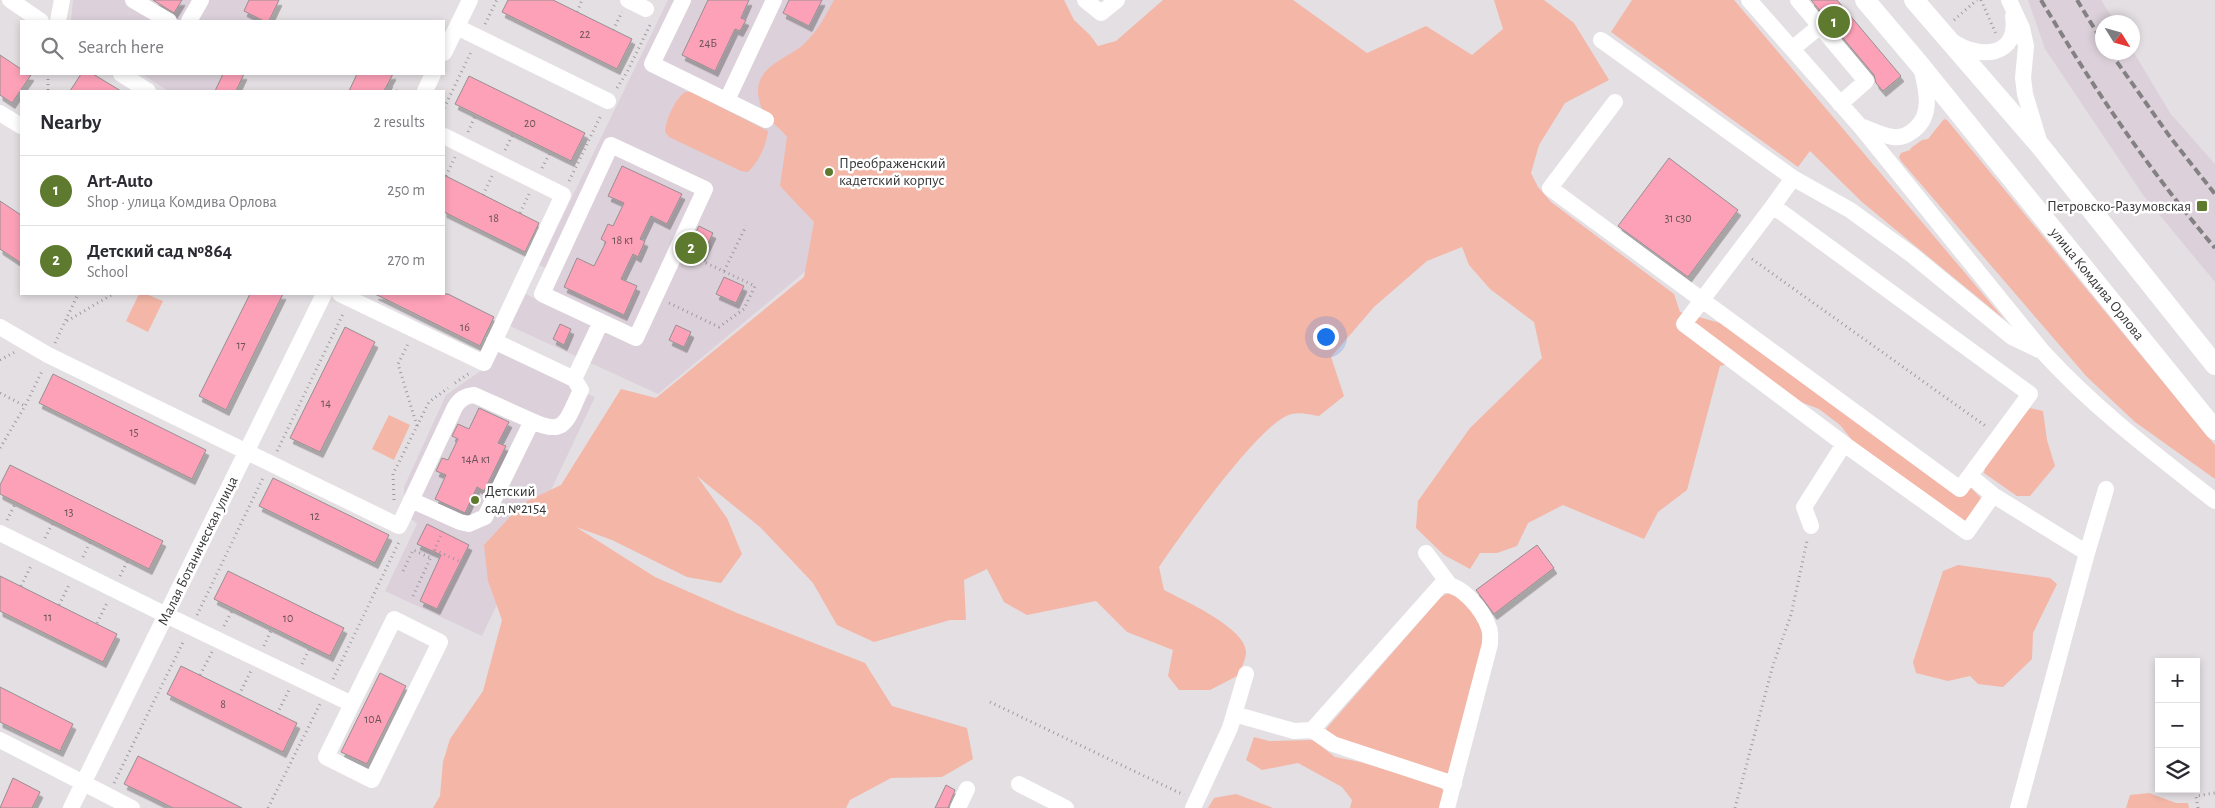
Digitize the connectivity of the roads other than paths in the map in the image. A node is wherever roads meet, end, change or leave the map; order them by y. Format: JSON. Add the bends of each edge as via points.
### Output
{"nodes":[{"id":1,"x":10,"y":0,"type":"edge"},
{"id":2,"x":62,"y":0,"type":"edge"},
{"id":3,"x":133,"y":0,"type":"edge"},
{"id":4,"x":201,"y":0,"type":"edge"},
{"id":5,"x":470,"y":0,"type":"edge"},
{"id":6,"x":628,"y":0,"type":"edge"},
{"id":7,"x":683,"y":0,"type":"edge"},
{"id":8,"x":774,"y":0,"type":"edge"},
{"id":9,"x":1084,"y":0,"type":"edge"},
{"id":10,"x":1117,"y":0,"type":"edge"},
{"id":11,"x":1798,"y":0,"type":"edge"},
{"id":12,"x":1865,"y":0,"type":"edge"},
{"id":13,"x":1914,"y":0,"type":"edge"},
{"id":14,"x":2009,"y":1,"type":"edge"},
{"id":15,"x":1756,"y":2,"type":"edge"},
{"id":16,"x":649,"y":15,"type":"road end"},
{"id":17,"x":40,"y":20,"type":"edge"},
{"id":18,"x":58,"y":20,"type":"edge"},
{"id":19,"x":167,"y":20,"type":"edge"},
{"id":20,"x":190,"y":20,"type":"edge"},
{"id":21,"x":1820,"y":26,"type":"junction"},
{"id":22,"x":457,"y":27,"type":"junction"},
{"id":23,"x":1942,"y":34,"type":"junction"},
{"id":24,"x":1601,"y":40,"type":"dead end"},
{"id":25,"x":1792,"y":49,"type":"junction"},
{"id":26,"x":445,"y":51,"type":"edge"},
{"id":27,"x":1920,"y":65,"type":"junction"},
{"id":28,"x":123,"y":75,"type":"edge"},
{"id":29,"x":433,"y":75,"type":"edge"},
{"id":30,"x":146,"y":90,"type":"edge"},
{"id":31,"x":426,"y":90,"type":"edge"},
{"id":32,"x":727,"y":100,"type":"junction"},
{"id":33,"x":608,"y":101,"type":"road end"},
{"id":34,"x":1615,"y":102,"type":"dead end"},
{"id":35,"x":1840,"y":104,"type":"junction"},
{"id":36,"x":0,"y":113,"type":"edge"},
{"id":37,"x":766,"y":120,"type":"dead end"},
{"id":38,"x":20,"y":125,"type":"edge"},
{"id":39,"x":1860,"y":126,"type":"junction"},
{"id":40,"x":445,"y":136,"type":"edge"},
{"id":41,"x":2042,"y":148,"type":"junction"},
{"id":42,"x":1793,"y":178,"type":"junction"},
{"id":43,"x":1773,"y":206,"type":"junction"},
{"id":44,"x":324,"y":295,"type":"edge"},
{"id":45,"x":345,"y":296,"type":"edge"},
{"id":46,"x":1702,"y":300,"type":"junction"},
{"id":47,"x":601,"y":322,"type":"junction"},
{"id":48,"x":0,"y":327,"type":"edge"},
{"id":49,"x":494,"y":341,"type":"junction"},
{"id":50,"x":2044,"y":352,"type":"junction"},
{"id":51,"x":2215,"y":365,"type":"edge"},
{"id":52,"x":574,"y":379,"type":"junction"},
{"id":53,"x":532,"y":421,"type":"junction"},
{"id":54,"x":2215,"y":430,"type":"edge"},
{"id":55,"x":1844,"y":444,"type":"junction"},
{"id":56,"x":246,"y":451,"type":"junction"},
{"id":57,"x":1970,"y":476,"type":"junction"},
{"id":58,"x":2106,"y":489,"type":"dead end"},
{"id":59,"x":1994,"y":496,"type":"junction"},
{"id":60,"x":411,"y":500,"type":"junction"},
{"id":61,"x":2215,"y":501,"type":"edge"},
{"id":62,"x":1811,"y":526,"type":"road end"},
{"id":63,"x":0,"y":533,"type":"edge"},
{"id":64,"x":1426,"y":553,"type":"dead end"},
{"id":65,"x":2087,"y":553,"type":"junction"},
{"id":66,"x":1449,"y":584,"type":"junction"},
{"id":67,"x":166,"y":615,"type":"junction"},
{"id":68,"x":1246,"y":674,"type":"dead end"},
{"id":69,"x":352,"y":704,"type":"junction"},
{"id":70,"x":1234,"y":714,"type":"junction"},
{"id":71,"x":1312,"y":730,"type":"junction"},
{"id":72,"x":0,"y":740,"type":"edge"},
{"id":73,"x":83,"y":783,"type":"junction"},
{"id":74,"x":1019,"y":784,"type":"dead end"},
{"id":75,"x":1454,"y":784,"type":"junction"},
{"id":76,"x":967,"y":789,"type":"dead end"},
{"id":77,"x":1044,"y":803,"type":"edge"},
{"id":78,"x":1194,"y":804,"type":"edge"},
{"id":79,"x":71,"y":808,"type":"edge"},
{"id":80,"x":132,"y":808,"type":"edge"},
{"id":81,"x":958,"y":808,"type":"edge"},
{"id":82,"x":1066,"y":808,"type":"edge"},
{"id":83,"x":1447,"y":808,"type":"edge"},
{"id":84,"x":2018,"y":808,"type":"edge"}],
"edges":[{"from":1,"to":17,"type":"street"},
{"from":2,"to":18,"type":"street"},
{"from":3,"to":19,"type":"street"},
{"from":4,"to":20,"type":"street"},
{"from":5,"to":22,"type":"street"},
{"from":6,"to":16,"type":"street"},
{"from":7,"to":32,"type":"street","via":[[652,64]]},
{"from":8,"to":32,"type":"street"},
{"from":9,"to":10,"type":"street","via":[[1101,13]]},
{"from":11,"to":21,"type":"street"},
{"from":12,"to":27,"type":"main road","name":"улица Комдива Орлова"},
{"from":13,"to":23,"type":"main road"},
{"from":14,"to":23,"type":"street","via":[[2014,26],[2012,37],[2003,48],[1990,53],[1976,53]]},
{"from":14,"to":41,"type":"street","via":[[2022,28],[2026,46],[2025,94]]},
{"from":15,"to":25,"type":"street"},
{"from":21,"to":25,"type":"street"},
{"from":21,"to":35,"type":"street","via":[[1866,81]]},
{"from":22,"to":26,"type":"street"},
{"from":22,"to":33,"type":"street"},
{"from":23,"to":41,"type":"main road"},
{"from":24,"to":42,"type":"street"},
{"from":25,"to":35,"type":"street"},
{"from":27,"to":39,"type":"street","via":[[1927,92],[1927,109],[1918,126],[1904,137],[1892,137]]},
{"from":27,"to":54,"type":"main road","name":"улица Комдива Орлова"},
{"from":28,"to":30,"type":"street"},
{"from":29,"to":31,"type":"street"},
{"from":32,"to":37,"type":"street"},
{"from":34,"to":46,"type":"street","via":[[1550,188]]},
{"from":35,"to":39,"type":"street"},
{"from":36,"to":38,"type":"street"},
{"from":39,"to":50,"type":"street"},
{"from":40,"to":49,"type":"street","via":[[563,195]]},
{"from":41,"to":51,"type":"main road"},
{"from":42,"to":43,"type":"street"},
{"from":42,"to":50,"type":"street","via":[[1850,210],[1912,255],[2012,337]]},
{"from":43,"to":46,"type":"street"},
{"from":43,"to":57,"type":"street","via":[[2030,394]]},
{"from":44,"to":56,"type":"street","name":"Малая Ботаническая улица"},
{"from":45,"to":49,"type":"street","via":[[484,363]]},
{"from":46,"to":55,"type":"street","via":[[1684,324]]},
{"from":46,"to":57,"type":"street","via":[[1960,488]]},
{"from":47,"to":47,"type":"street","via":[[636,338],[705,189],[611,145],[542,294]]},
{"from":47,"to":52,"type":"street"},
{"from":48,"to":56,"type":"street","via":[[48,355]]},
{"from":49,"to":52,"type":"street"},
{"from":50,"to":61,"type":"street","via":[[2100,410]]},
{"from":52,"to":53,"type":"street","via":[[580,390],[564,423],[551,429]]},
{"from":53,"to":60,"type":"street","via":[[485,517],[469,524]]},
{"from":53,"to":60,"type":"street","via":[[480,397],[466,396],[455,406]]},
{"from":55,"to":59,"type":"street","via":[[1967,532]]},
{"from":55,"to":62,"type":"street","via":[[1804,507]]},
{"from":56,"to":60,"type":"street","via":[[399,526]]},
{"from":56,"to":67,"type":"street","name":"Малая Ботаническая улица"},
{"from":57,"to":59,"type":"street"},
{"from":58,"to":65,"type":"street"},
{"from":59,"to":65,"type":"street"},
{"from":63,"to":67,"type":"street"},
{"from":64,"to":66,"type":"street"},
{"from":65,"to":84,"type":"street"},
{"from":66,"to":71,"type":"street","via":[[1441,585]]},
{"from":66,"to":75,"type":"street","via":[[1461,589],[1490,629],[1490,644]]},
{"from":67,"to":69,"type":"street"},
{"from":67,"to":73,"type":"street","name":"Малая Ботаническая улица"},
{"from":68,"to":70,"type":"street"},
{"from":69,"to":69,"type":"street","via":[[394,619],[440,642],[372,780],[326,757]]},
{"from":70,"to":71,"type":"street","via":[[1294,731]]},
{"from":70,"to":78,"type":"street"},
{"from":71,"to":75,"type":"street","via":[[1333,744]]},
{"from":72,"to":73,"type":"street"},
{"from":73,"to":79,"type":"street","name":"Малая Ботаническая улица"},
{"from":73,"to":80,"type":"street"},
{"from":74,"to":77,"type":"street"},
{"from":75,"to":83,"type":"street"},
{"from":76,"to":81,"type":"street"},
{"from":77,"to":82,"type":"street"}]}
